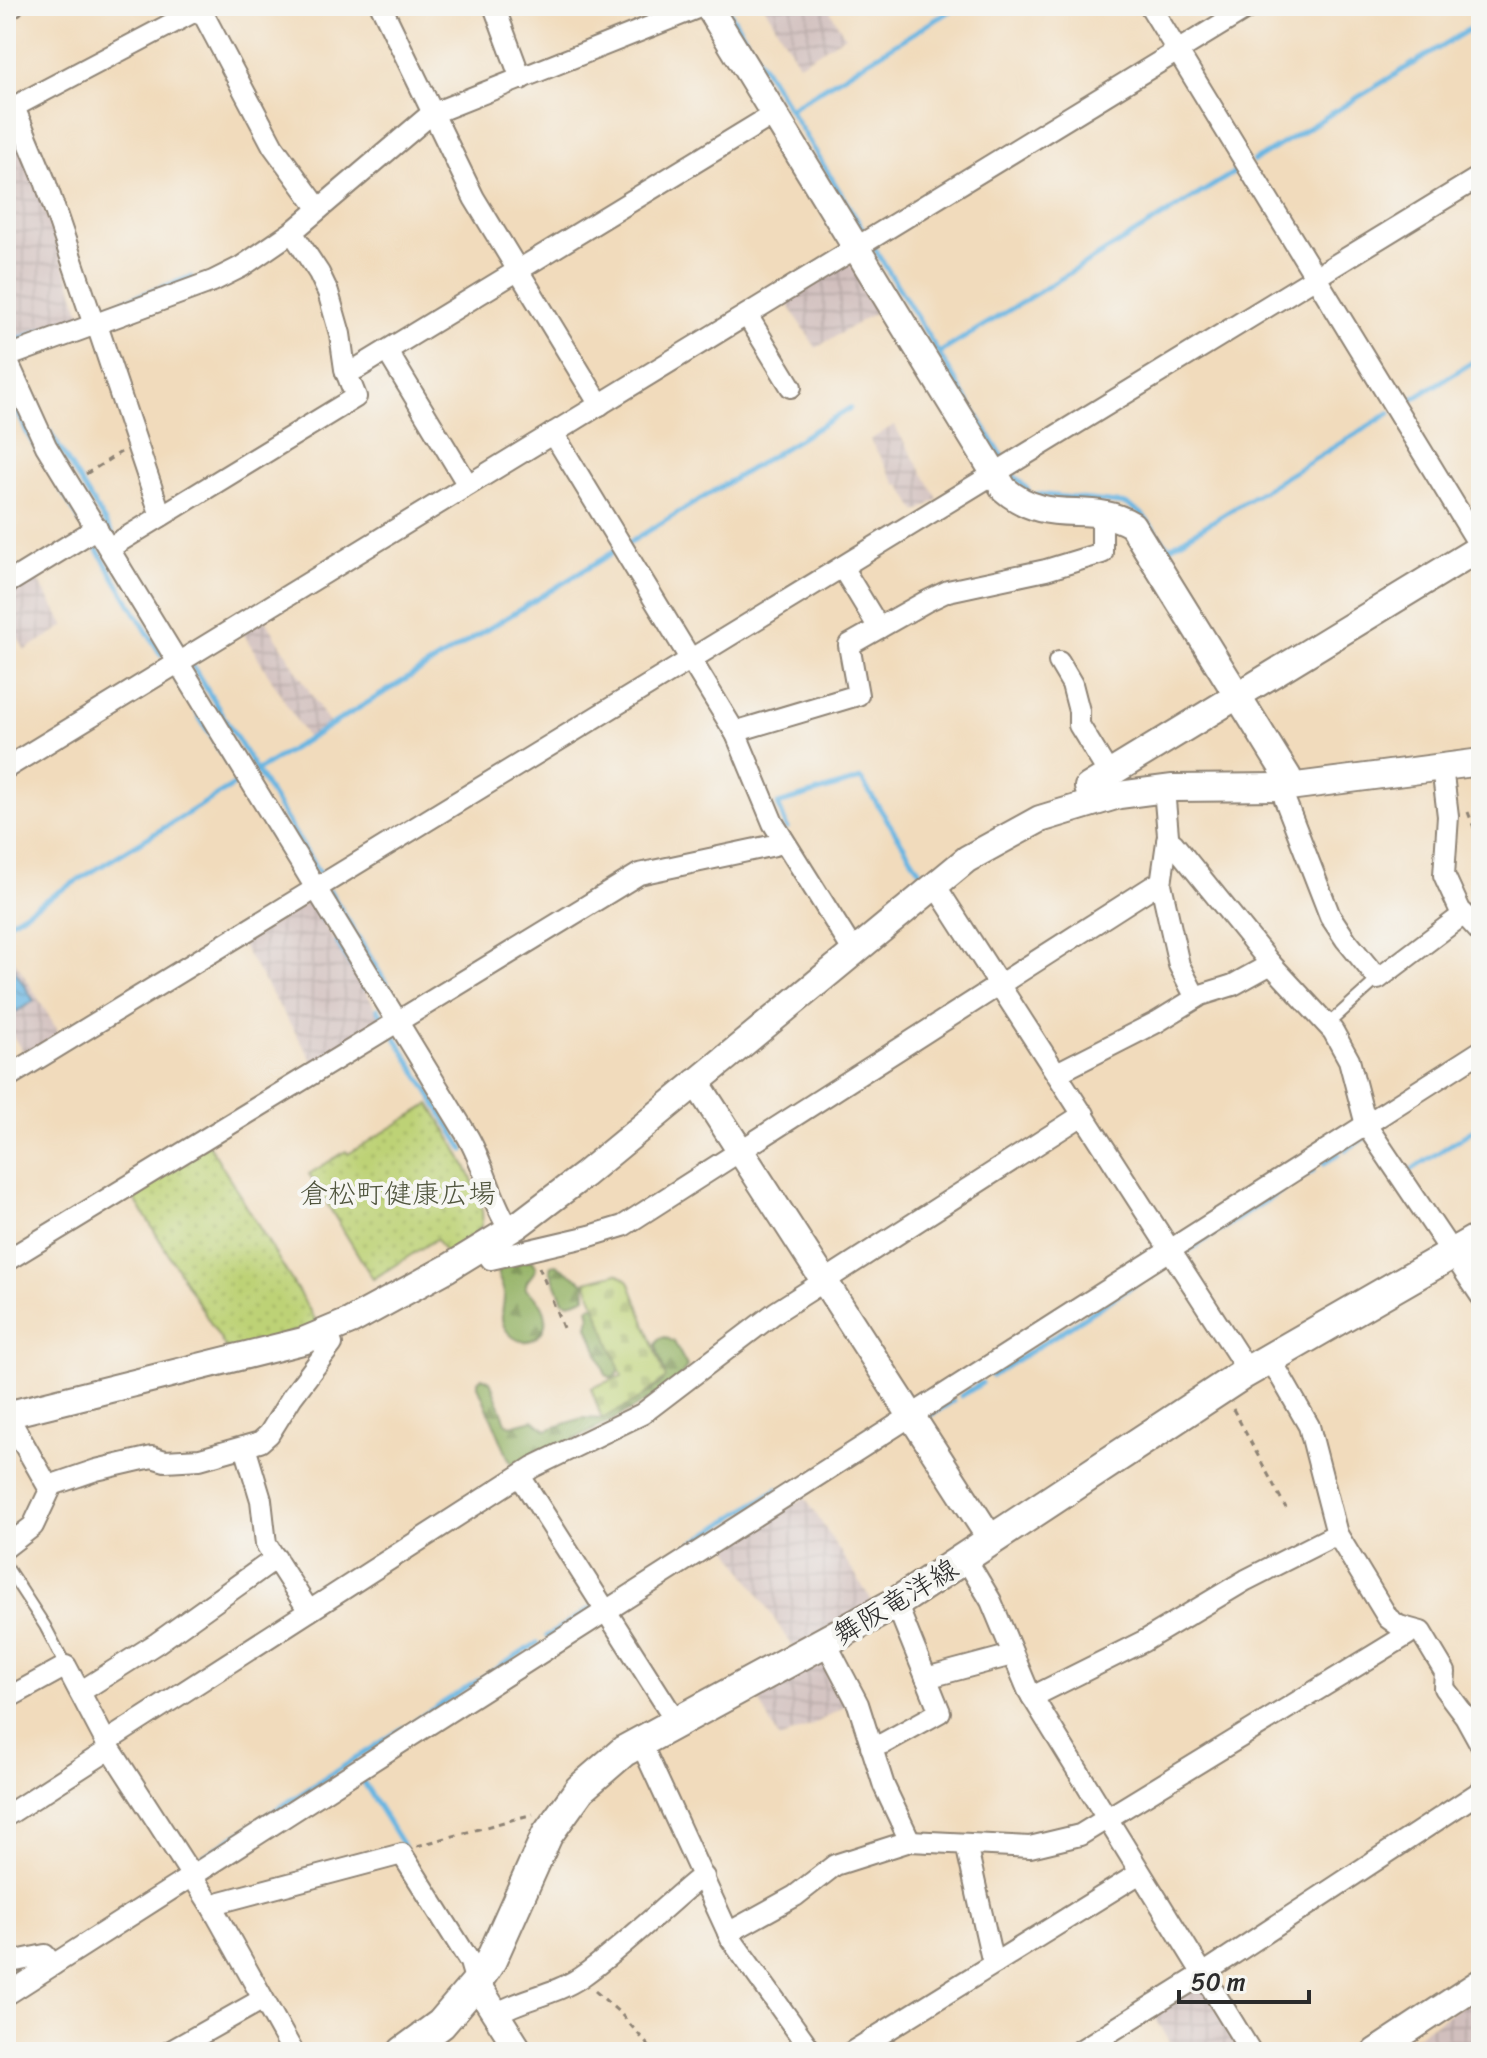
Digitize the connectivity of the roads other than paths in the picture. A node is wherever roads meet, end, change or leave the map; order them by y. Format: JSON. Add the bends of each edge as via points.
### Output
{"nodes":[{"id":1,"x":13,"y":6,"type":"edge"},
{"id":2,"x":494,"y":6,"type":"edge"},
{"id":3,"x":705,"y":6,"type":"edge"},
{"id":4,"x":1150,"y":6,"type":"edge"},
{"id":5,"x":1251,"y":6,"type":"edge"},
{"id":6,"x":201,"y":7,"type":"edge"},
{"id":7,"x":387,"y":8,"type":"edge"},
{"id":8,"x":6,"y":11,"type":"edge"},
{"id":9,"x":1177,"y":51,"type":"junction"},
{"id":10,"x":521,"y":79,"type":"junction"},
{"id":11,"x":10,"y":109,"type":"edge"},
{"id":12,"x":431,"y":114,"type":"junction"},
{"id":13,"x":774,"y":114,"type":"junction"},
{"id":14,"x":1481,"y":176,"type":"edge"},
{"id":15,"x":319,"y":209,"type":"junction"},
{"id":16,"x":292,"y":232,"type":"junction"},
{"id":17,"x":856,"y":248,"type":"junction"},
{"id":18,"x":518,"y":271,"type":"junction"},
{"id":19,"x":1316,"y":277,"type":"junction"},
{"id":20,"x":747,"y":315,"type":"junction"},
{"id":21,"x":95,"y":325,"type":"junction"},
{"id":22,"x":387,"y":351,"type":"junction"},
{"id":23,"x":6,"y":358,"type":"edge"},
{"id":24,"x":346,"y":373,"type":"junction"},
{"id":25,"x":791,"y":387,"type":"dead end"},
{"id":26,"x":600,"y":405,"type":"junction"},
{"id":27,"x":553,"y":433,"type":"junction"},
{"id":28,"x":994,"y":474,"type":"junction"},
{"id":29,"x":468,"y":485,"type":"junction"},
{"id":30,"x":1102,"y":514,"type":"junction"},
{"id":31,"x":161,"y":516,"type":"junction"},
{"id":32,"x":97,"y":528,"type":"junction"},
{"id":33,"x":1481,"y":547,"type":"edge"},
{"id":34,"x":109,"y":548,"type":"junction"},
{"id":35,"x":842,"y":567,"type":"junction"},
{"id":36,"x":6,"y":584,"type":"edge"},
{"id":37,"x":879,"y":628,"type":"junction"},
{"id":38,"x":691,"y":659,"type":"junction"},
{"id":39,"x":178,"y":662,"type":"junction"},
{"id":40,"x":1059,"y":662,"type":"dead end"},
{"id":41,"x":1238,"y":695,"type":"junction"},
{"id":42,"x":736,"y":734,"type":"junction"},
{"id":43,"x":1481,"y":762,"type":"edge"},
{"id":44,"x":1442,"y":767,"type":"junction"},
{"id":45,"x":6,"y":768,"type":"edge"},
{"id":46,"x":1109,"y":774,"type":"junction"},
{"id":47,"x":1286,"y":787,"type":"junction"},
{"id":48,"x":1164,"y":789,"type":"junction"},
{"id":49,"x":1092,"y":801,"type":"junction"},
{"id":50,"x":783,"y":840,"type":"junction"},
{"id":51,"x":1167,"y":842,"type":"junction"},
{"id":52,"x":1161,"y":884,"type":"junction"},
{"id":53,"x":935,"y":885,"type":"junction"},
{"id":54,"x":316,"y":888,"type":"junction"},
{"id":55,"x":1464,"y":914,"type":"junction"},
{"id":56,"x":1481,"y":933,"type":"edge"},
{"id":57,"x":854,"y":952,"type":"junction"},
{"id":58,"x":1271,"y":964,"type":"junction"},
{"id":59,"x":1378,"y":979,"type":"junction"},
{"id":60,"x":1000,"y":984,"type":"junction"},
{"id":61,"x":1196,"y":998,"type":"junction"},
{"id":62,"x":398,"y":1021,"type":"junction"},
{"id":63,"x":1327,"y":1025,"type":"junction"},
{"id":64,"x":1481,"y":1051,"type":"edge"},
{"id":65,"x":1057,"y":1073,"type":"junction"},
{"id":66,"x":6,"y":1078,"type":"edge"},
{"id":67,"x":696,"y":1082,"type":"junction"},
{"id":68,"x":1084,"y":1114,"type":"junction"},
{"id":69,"x":1366,"y":1125,"type":"junction"},
{"id":70,"x":742,"y":1150,"type":"junction"},
{"id":71,"x":510,"y":1230,"type":"junction"},
{"id":72,"x":1481,"y":1237,"type":"edge"},
{"id":73,"x":483,"y":1247,"type":"junction"},
{"id":74,"x":1171,"y":1249,"type":"junction"},
{"id":75,"x":1452,"y":1255,"type":"junction"},
{"id":76,"x":6,"y":1261,"type":"edge"},
{"id":77,"x":825,"y":1280,"type":"junction"},
{"id":78,"x":1481,"y":1296,"type":"edge"},
{"id":79,"x":327,"y":1332,"type":"junction"},
{"id":80,"x":1259,"y":1365,"type":"junction"},
{"id":81,"x":8,"y":1414,"type":"edge"},
{"id":82,"x":911,"y":1415,"type":"junction"},
{"id":83,"x":245,"y":1447,"type":"junction"},
{"id":84,"x":520,"y":1476,"type":"junction"},
{"id":85,"x":49,"y":1486,"type":"junction"},
{"id":86,"x":1337,"y":1534,"type":"junction"},
{"id":87,"x":992,"y":1541,"type":"junction"},
{"id":88,"x":6,"y":1547,"type":"edge"},
{"id":89,"x":276,"y":1558,"type":"junction"},
{"id":90,"x":966,"y":1559,"type":"junction"},
{"id":91,"x":6,"y":1566,"type":"edge"},
{"id":92,"x":896,"y":1603,"type":"junction"},
{"id":93,"x":606,"y":1610,"type":"junction"},
{"id":94,"x":309,"y":1611,"type":"junction"},
{"id":95,"x":1408,"y":1629,"type":"junction"},
{"id":96,"x":826,"y":1643,"type":"junction"},
{"id":97,"x":1012,"y":1655,"type":"junction"},
{"id":98,"x":66,"y":1666,"type":"junction"},
{"id":99,"x":926,"y":1678,"type":"junction"},
{"id":100,"x":80,"y":1692,"type":"junction"},
{"id":101,"x":1032,"y":1697,"type":"junction"},
{"id":102,"x":6,"y":1699,"type":"edge"},
{"id":103,"x":676,"y":1721,"type":"junction"},
{"id":104,"x":640,"y":1741,"type":"junction"},
{"id":105,"x":108,"y":1745,"type":"junction"},
{"id":106,"x":1481,"y":1745,"type":"edge"},
{"id":107,"x":871,"y":1747,"type":"junction"},
{"id":108,"x":1481,"y":1791,"type":"edge"},
{"id":109,"x":6,"y":1816,"type":"edge"},
{"id":110,"x":1108,"y":1820,"type":"junction"},
{"id":111,"x":910,"y":1841,"type":"junction"},
{"id":112,"x":966,"y":1844,"type":"junction"},
{"id":113,"x":1140,"y":1873,"type":"junction"},
{"id":114,"x":192,"y":1876,"type":"junction"},
{"id":115,"x":704,"y":1877,"type":"junction"},
{"id":116,"x":212,"y":1907,"type":"junction"},
{"id":117,"x":728,"y":1933,"type":"junction"},
{"id":118,"x":6,"y":1963,"type":"edge"},
{"id":119,"x":995,"y":1963,"type":"junction"},
{"id":120,"x":53,"y":1965,"type":"junction"},
{"id":121,"x":1203,"y":1974,"type":"junction"},
{"id":122,"x":1481,"y":1982,"type":"edge"},
{"id":123,"x":476,"y":1983,"type":"junction"},
{"id":124,"x":6,"y":1995,"type":"edge"},
{"id":125,"x":263,"y":1999,"type":"junction"},
{"id":126,"x":496,"y":2014,"type":"junction"},
{"id":127,"x":169,"y":2052,"type":"edge"},
{"id":128,"x":293,"y":2052,"type":"edge"},
{"id":129,"x":403,"y":2052,"type":"edge"},
{"id":130,"x":520,"y":2052,"type":"edge"},
{"id":131,"x":812,"y":2052,"type":"edge"},
{"id":132,"x":852,"y":2052,"type":"edge"},
{"id":133,"x":1078,"y":2052,"type":"edge"},
{"id":134,"x":1251,"y":2052,"type":"edge"},
{"id":135,"x":1375,"y":2052,"type":"edge"}],
"edges":[{"from":1,"to":8,"type":"street"},
{"from":2,"to":10,"type":"street"},
{"from":3,"to":10,"type":"street"},
{"from":3,"to":13,"type":"street"},
{"from":4,"to":9,"type":"street"},
{"from":5,"to":9,"type":"street"},
{"from":6,"to":11,"type":"street"},
{"from":6,"to":15,"type":"street","via":[[273,146]]},
{"from":7,"to":12,"type":"street"},
{"from":9,"to":17,"type":"street"},
{"from":9,"to":19,"type":"street"},
{"from":10,"to":12,"type":"street"},
{"from":11,"to":21,"type":"street","via":[[45,181]]},
{"from":12,"to":15,"type":"street"},
{"from":12,"to":18,"type":"street"},
{"from":13,"to":17,"type":"street"},
{"from":13,"to":18,"type":"street"},
{"from":14,"to":19,"type":"street"},
{"from":15,"to":16,"type":"street"},
{"from":16,"to":21,"type":"street","via":[[213,281]]},
{"from":16,"to":24,"type":"street","via":[[328,292]]},
{"from":17,"to":20,"type":"street"},
{"from":17,"to":28,"type":"street"},
{"from":18,"to":22,"type":"street"},
{"from":18,"to":26,"type":"street"},
{"from":19,"to":28,"type":"street"},
{"from":19,"to":33,"type":"street"},
{"from":20,"to":25,"type":"street"},
{"from":20,"to":26,"type":"street"},
{"from":21,"to":23,"type":"street"},
{"from":21,"to":31,"type":"street"},
{"from":22,"to":24,"type":"street"},
{"from":22,"to":29,"type":"street"},
{"from":23,"to":32,"type":"street","via":[[37,430]]},
{"from":24,"to":31,"type":"street","via":[[356,397]]},
{"from":26,"to":27,"type":"street"},
{"from":27,"to":29,"type":"street"},
{"from":27,"to":38,"type":"street"},
{"from":28,"to":30,"type":"street","via":[[1004,489],[1033,508]]},
{"from":28,"to":35,"type":"street"},
{"from":29,"to":39,"type":"street"},
{"from":30,"to":37,"type":"street","via":[[1102,553],[948,591]]},
{"from":30,"to":41,"type":"street","via":[[1120,517],[1140,535]]},
{"from":31,"to":34,"type":"street"},
{"from":32,"to":34,"type":"street"},
{"from":32,"to":36,"type":"street"},
{"from":33,"to":41,"type":"street"},
{"from":34,"to":39,"type":"street"},
{"from":35,"to":37,"type":"street"},
{"from":35,"to":38,"type":"street"},
{"from":37,"to":42,"type":"street","via":[[849,645],[858,695]]},
{"from":38,"to":42,"type":"street"},
{"from":38,"to":54,"type":"street"},
{"from":39,"to":45,"type":"street"},
{"from":39,"to":54,"type":"street"},
{"from":40,"to":46,"type":"street","via":[[1072,684],[1079,725]]},
{"from":41,"to":46,"type":"street"},
{"from":41,"to":47,"type":"street","via":[[1288,777]]},
{"from":42,"to":50,"type":"street"},
{"from":43,"to":44,"type":"street"},
{"from":44,"to":47,"type":"street"},
{"from":44,"to":55,"type":"street","via":[[1448,816],[1443,869]]},
{"from":46,"to":49,"type":"street","via":[[1088,787]]},
{"from":47,"to":48,"type":"street"},
{"from":47,"to":59,"type":"street","via":[[1285,800],[1330,916]]},
{"from":48,"to":49,"type":"street"},
{"from":48,"to":51,"type":"street"},
{"from":49,"to":53,"type":"street","via":[[1015,830]]},
{"from":50,"to":57,"type":"street"},
{"from":50,"to":62,"type":"street","via":[[639,874]]},
{"from":51,"to":52,"type":"street"},
{"from":51,"to":58,"type":"street"},
{"from":52,"to":60,"type":"street"},
{"from":52,"to":61,"type":"street","via":[[1179,965]]},
{"from":53,"to":57,"type":"street"},
{"from":53,"to":60,"type":"street"},
{"from":54,"to":62,"type":"street"},
{"from":54,"to":66,"type":"street"},
{"from":55,"to":56,"type":"street"},
{"from":55,"to":59,"type":"street"},
{"from":57,"to":67,"type":"street"},
{"from":58,"to":61,"type":"street"},
{"from":58,"to":63,"type":"street"},
{"from":59,"to":63,"type":"lane"},
{"from":60,"to":65,"type":"street"},
{"from":60,"to":70,"type":"street"},
{"from":61,"to":65,"type":"street"},
{"from":62,"to":71,"type":"street","via":[[472,1144]]},
{"from":62,"to":76,"type":"street"},
{"from":63,"to":69,"type":"street","via":[[1349,1060]]},
{"from":64,"to":69,"type":"street"},
{"from":65,"to":68,"type":"street"},
{"from":67,"to":70,"type":"street"},
{"from":67,"to":71,"type":"street"},
{"from":68,"to":74,"type":"street"},
{"from":68,"to":77,"type":"street"},
{"from":69,"to":74,"type":"street"},
{"from":69,"to":75,"type":"street"},
{"from":70,"to":73,"type":"street","via":[[607,1232],[491,1259]]},
{"from":70,"to":77,"type":"street"},
{"from":71,"to":73,"type":"street"},
{"from":72,"to":75,"type":"main road","name":"舞阪竜洋線"},
{"from":73,"to":79,"type":"street"},
{"from":74,"to":80,"type":"street"},
{"from":74,"to":82,"type":"street"},
{"from":75,"to":78,"type":"street"},
{"from":75,"to":80,"type":"main road","name":"舞阪竜洋線"},
{"from":77,"to":82,"type":"street"},
{"from":77,"to":84,"type":"street","via":[[642,1414]]},
{"from":79,"to":81,"type":"street","via":[[279,1349]]},
{"from":79,"to":83,"type":"street","via":[[332,1344],[269,1434]]},
{"from":80,"to":86,"type":"street","via":[[1309,1426]]},
{"from":80,"to":87,"type":"main road","name":"舞阪竜洋線"},
{"from":81,"to":85,"type":"street"},
{"from":82,"to":87,"type":"street"},
{"from":82,"to":93,"type":"street"},
{"from":83,"to":85,"type":"street","via":[[200,1459],[152,1457]]},
{"from":83,"to":89,"type":"street","via":[[261,1500],[266,1544]]},
{"from":84,"to":93,"type":"street"},
{"from":84,"to":94,"type":"street"},
{"from":85,"to":88,"type":"street","via":[[33,1526]]},
{"from":86,"to":95,"type":"street","via":[[1388,1618]]},
{"from":86,"to":101,"type":"street"},
{"from":87,"to":90,"type":"main road","name":"舞阪竜洋線"},
{"from":89,"to":94,"type":"street"},
{"from":89,"to":100,"type":"street"},
{"from":90,"to":92,"type":"main road","name":"舞阪竜洋線"},
{"from":90,"to":97,"type":"street","via":[[991,1601]]},
{"from":91,"to":98,"type":"lane"},
{"from":92,"to":96,"type":"main road","name":"舞阪竜洋線"},
{"from":92,"to":99,"type":"street"},
{"from":93,"to":103,"type":"street"},
{"from":93,"to":114,"type":"street"},
{"from":94,"to":105,"type":"street"},
{"from":95,"to":106,"type":"street","via":[[1421,1632],[1445,1672],[1444,1688]]},
{"from":95,"to":110,"type":"street","via":[[1407,1635]]},
{"from":96,"to":103,"type":"main road","name":"舞阪竜洋線"},
{"from":96,"to":107,"type":"street","via":[[858,1704]]},
{"from":97,"to":99,"type":"street"},
{"from":97,"to":101,"type":"street"},
{"from":98,"to":100,"type":"street"},
{"from":98,"to":102,"type":"street"},
{"from":99,"to":107,"type":"street","via":[[940,1712]]},
{"from":100,"to":105,"type":"street"},
{"from":101,"to":110,"type":"street"},
{"from":103,"to":104,"type":"main road","name":"舞阪竜洋線"},
{"from":104,"to":115,"type":"street"},
{"from":104,"to":123,"type":"main road","name":"舞阪竜洋線","via":[[601,1769],[558,1817]]},
{"from":105,"to":109,"type":"street"},
{"from":105,"to":114,"type":"street"},
{"from":107,"to":111,"type":"street"},
{"from":108,"to":121,"type":"street"},
{"from":110,"to":112,"type":"street","via":[[1080,1835],[1030,1847]]},
{"from":110,"to":113,"type":"street"},
{"from":111,"to":112,"type":"street"},
{"from":111,"to":117,"type":"street","via":[[835,1865],[795,1896]]},
{"from":112,"to":119,"type":"street"},
{"from":113,"to":119,"type":"street"},
{"from":113,"to":121,"type":"street"},
{"from":114,"to":116,"type":"street"},
{"from":114,"to":120,"type":"street"},
{"from":115,"to":117,"type":"street"},
{"from":115,"to":126,"type":"street","via":[[580,1977]]},
{"from":116,"to":123,"type":"street","via":[[402,1854],[470,1962]]},
{"from":116,"to":125,"type":"street"},
{"from":117,"to":131,"type":"street"},
{"from":118,"to":120,"type":"street","via":[[38,1954]]},
{"from":119,"to":132,"type":"street"},
{"from":120,"to":124,"type":"street"},
{"from":121,"to":133,"type":"street"},
{"from":121,"to":134,"type":"street"},
{"from":122,"to":135,"type":"street"},
{"from":123,"to":126,"type":"street"},
{"from":123,"to":129,"type":"main road","name":"舞阪竜洋線","via":[[441,2024]]},
{"from":125,"to":127,"type":"street"},
{"from":125,"to":128,"type":"street"},
{"from":126,"to":130,"type":"street"}]}
